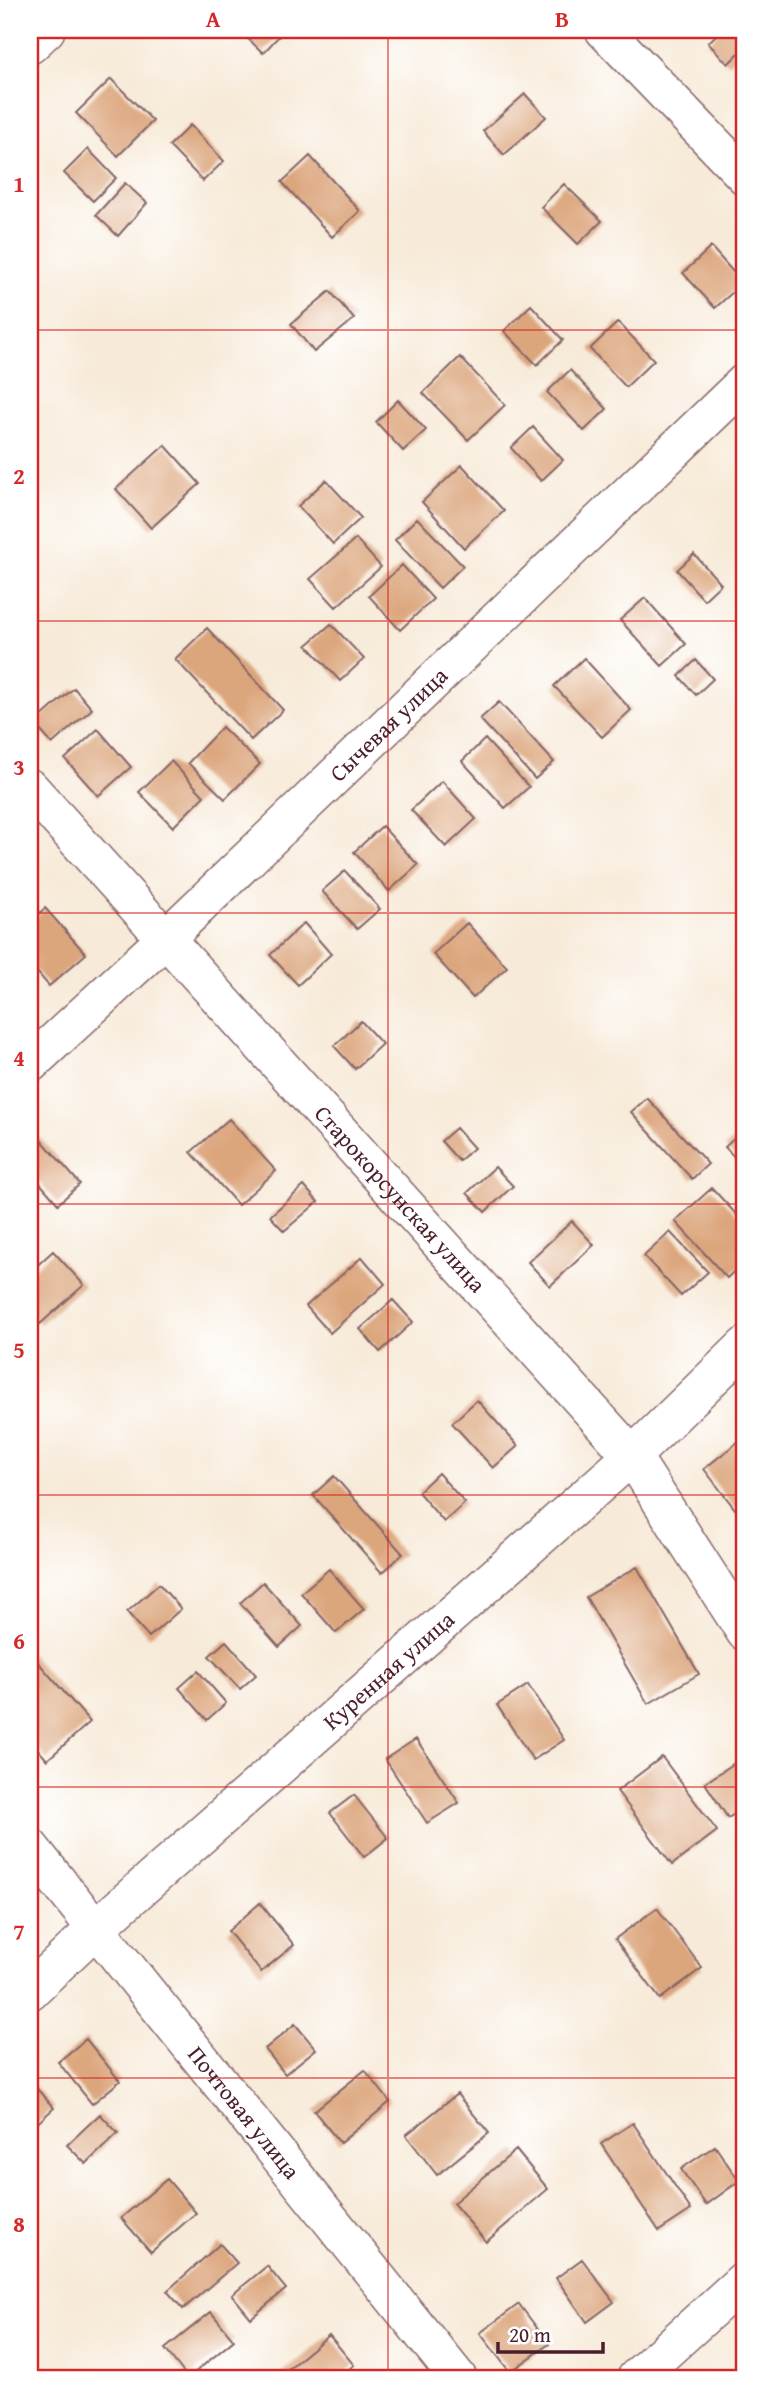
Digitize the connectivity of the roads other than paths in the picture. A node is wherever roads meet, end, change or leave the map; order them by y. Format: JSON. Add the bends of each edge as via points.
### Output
{"nodes":[{"id":1,"x":46,"y":30,"type":"edge"},
{"id":2,"x":604,"y":30,"type":"edge"},
{"id":3,"x":30,"y":45,"type":"edge"},
{"id":4,"x":745,"y":176,"type":"edge"},
{"id":5,"x":745,"y":382,"type":"edge"},
{"id":6,"x":30,"y":788,"type":"edge"},
{"id":7,"x":164,"y":940,"type":"junction"},
{"id":8,"x":30,"y":1064,"type":"edge"},
{"id":9,"x":745,"y":1346,"type":"edge"},
{"id":10,"x":632,"y":1456,"type":"junction"},
{"id":11,"x":745,"y":1632,"type":"edge"},
{"id":12,"x":30,"y":1847,"type":"edge"},
{"id":13,"x":96,"y":1928,"type":"junction"},
{"id":14,"x":30,"y":1991,"type":"edge"},
{"id":15,"x":745,"y":2278,"type":"edge"},
{"id":16,"x":458,"y":2378,"type":"edge"},
{"id":17,"x":636,"y":2378,"type":"edge"}],
"edges":[{"from":1,"to":3,"type":"street"},
{"from":2,"to":4,"type":"street"},
{"from":5,"to":7,"type":"street","name":"Сычевая улица"},
{"from":6,"to":7,"type":"street","name":"Старокорсунская улица"},
{"from":7,"to":8,"type":"street","name":"Сычевая улица"},
{"from":7,"to":10,"type":"street","name":"Старокорсунская улица"},
{"from":9,"to":10,"type":"street","name":"Куренная улица"},
{"from":10,"to":11,"type":"street","name":"Старокорсунская улица"},
{"from":10,"to":13,"type":"street","name":"Куренная улица"},
{"from":12,"to":13,"type":"street","name":"Почтовая улица"},
{"from":13,"to":14,"type":"street","name":"Куренная улица"},
{"from":13,"to":16,"type":"street","name":"Почтовая улица"},
{"from":15,"to":17,"type":"street"}]}
